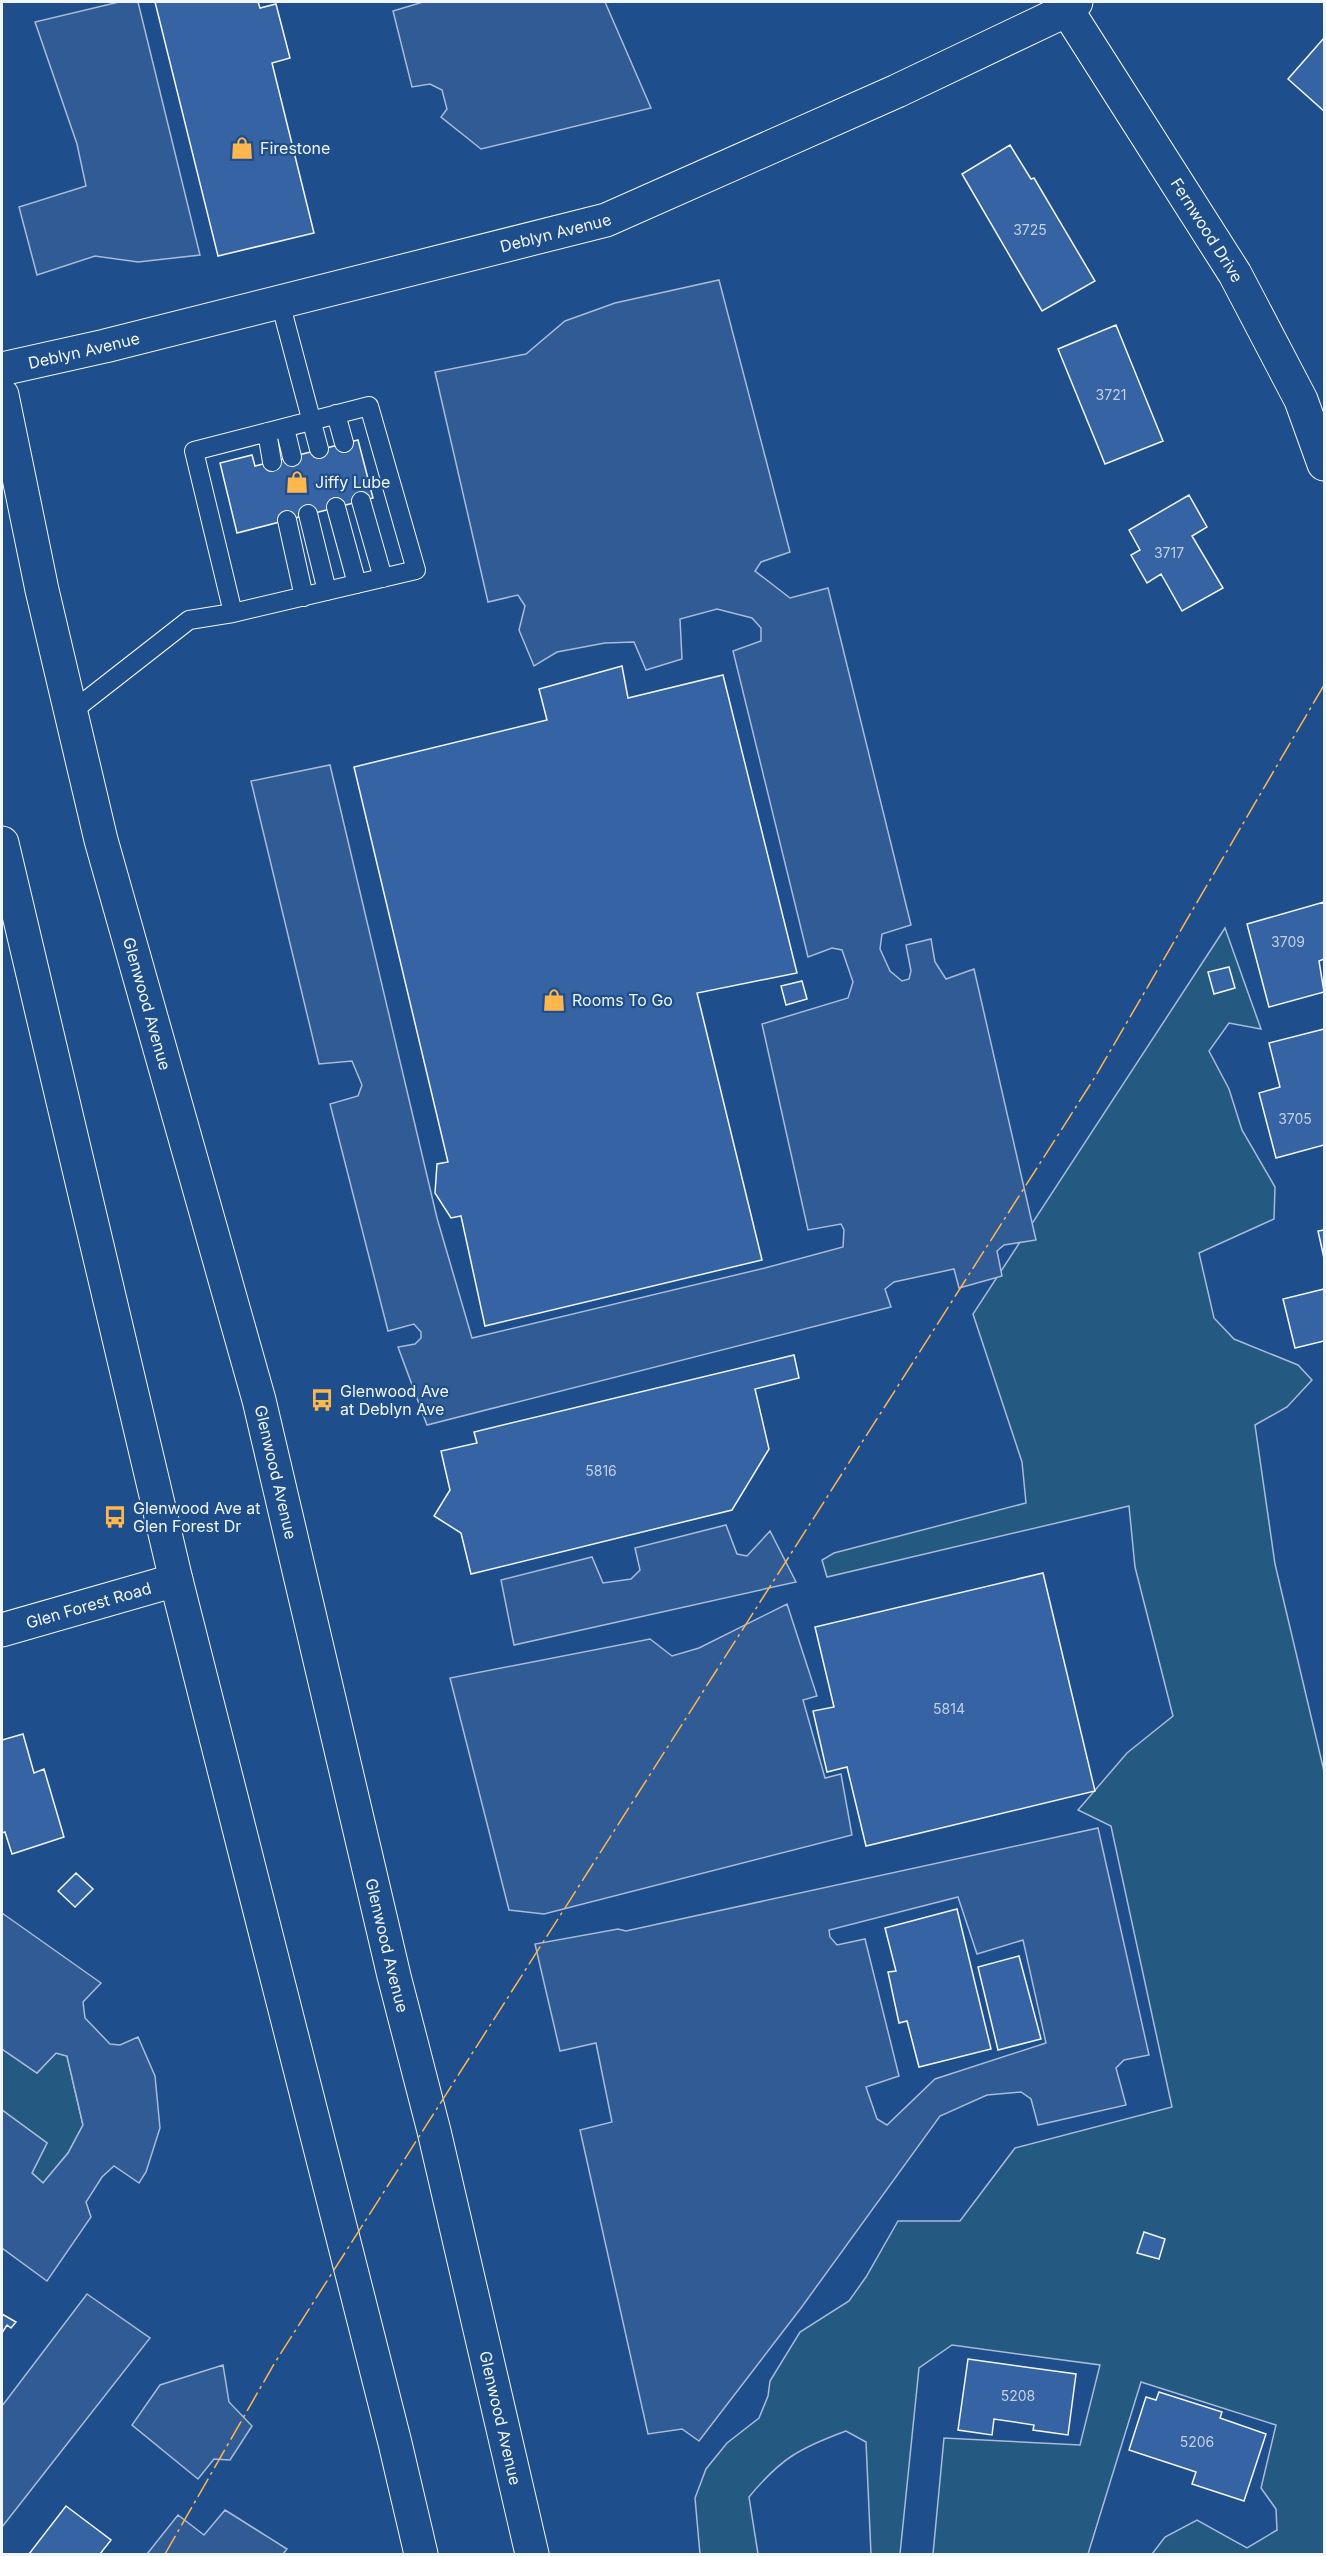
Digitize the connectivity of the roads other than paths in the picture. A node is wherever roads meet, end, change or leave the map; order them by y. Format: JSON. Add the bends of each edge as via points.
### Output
{"nodes":[{"id":1,"x":1072,"y":6,"type":"edge"},
{"id":2,"x":280,"y":303,"type":"junction"},
{"id":3,"x":2,"y":369,"type":"edge"},
{"id":4,"x":2,"y":395,"type":"edge"},
{"id":5,"x":336,"y":414,"type":"junction"},
{"id":6,"x":312,"y":421,"type":"junction"},
{"id":7,"x":276,"y":430,"type":"junction"},
{"id":8,"x":344,"y":443,"type":"dead end"},
{"id":9,"x":319,"y":449,"type":"dead end"},
{"id":10,"x":292,"y":457,"type":"dead end"},
{"id":11,"x":272,"y":462,"type":"dead end"},
{"id":12,"x":1324,"y":464,"type":"edge"},
{"id":13,"x":361,"y":501,"type":"dead end"},
{"id":14,"x":336,"y":507,"type":"dead end"},
{"id":15,"x":308,"y":514,"type":"dead end"},
{"id":16,"x":287,"y":520,"type":"dead end"},
{"id":17,"x":383,"y":578,"type":"junction"},
{"id":18,"x":357,"y":584,"type":"junction"},
{"id":19,"x":327,"y":591,"type":"junction"},
{"id":20,"x":304,"y":597,"type":"junction"},
{"id":21,"x":234,"y":613,"type":"junction"},
{"id":22,"x":70,"y":713,"type":"junction"},
{"id":23,"x":2,"y":843,"type":"edge"},
{"id":24,"x":176,"y":1580,"type":"junction"},
{"id":25,"x":2,"y":1630,"type":"edge"},
{"id":26,"x":421,"y":2554,"type":"edge"},
{"id":27,"x":532,"y":2554,"type":"edge"}],
"edges":[{"from":1,"to":2,"type":"main road","name":"Deblyn Avenue","via":[[897,91],[606,220]]},
{"from":1,"to":12,"type":"main road","name":"Fernwood Drive","via":[[1235,274],[1300,400]]},
{"from":2,"to":3,"type":"main road","name":"Deblyn Avenue"},
{"from":2,"to":6,"type":"lane"},
{"from":4,"to":22,"type":"main road","name":"Glenwood Avenue"},
{"from":5,"to":6,"type":"lane"},
{"from":5,"to":8,"type":"lane"},
{"from":5,"to":17,"type":"lane","via":[[369,406],[416,570]]},
{"from":6,"to":7,"type":"lane"},
{"from":6,"to":9,"type":"lane"},
{"from":7,"to":10,"type":"lane"},
{"from":7,"to":11,"type":"lane"},
{"from":7,"to":21,"type":"lane","via":[[194,451]]},
{"from":13,"to":17,"type":"lane"},
{"from":14,"to":18,"type":"lane"},
{"from":15,"to":19,"type":"lane"},
{"from":16,"to":20,"type":"lane"},
{"from":17,"to":18,"type":"lane"},
{"from":18,"to":19,"type":"lane"},
{"from":19,"to":20,"type":"lane"},
{"from":20,"to":21,"type":"lane"},
{"from":21,"to":22,"type":"lane","via":[[189,620]]},
{"from":22,"to":27,"type":"main road","name":"Glenwood Avenue","via":[[101,840],[259,1400]]},
{"from":23,"to":24,"type":"main road"},
{"from":24,"to":25,"type":"main road","name":"Glen Forest Road"},
{"from":24,"to":26,"type":"main road"}]}
